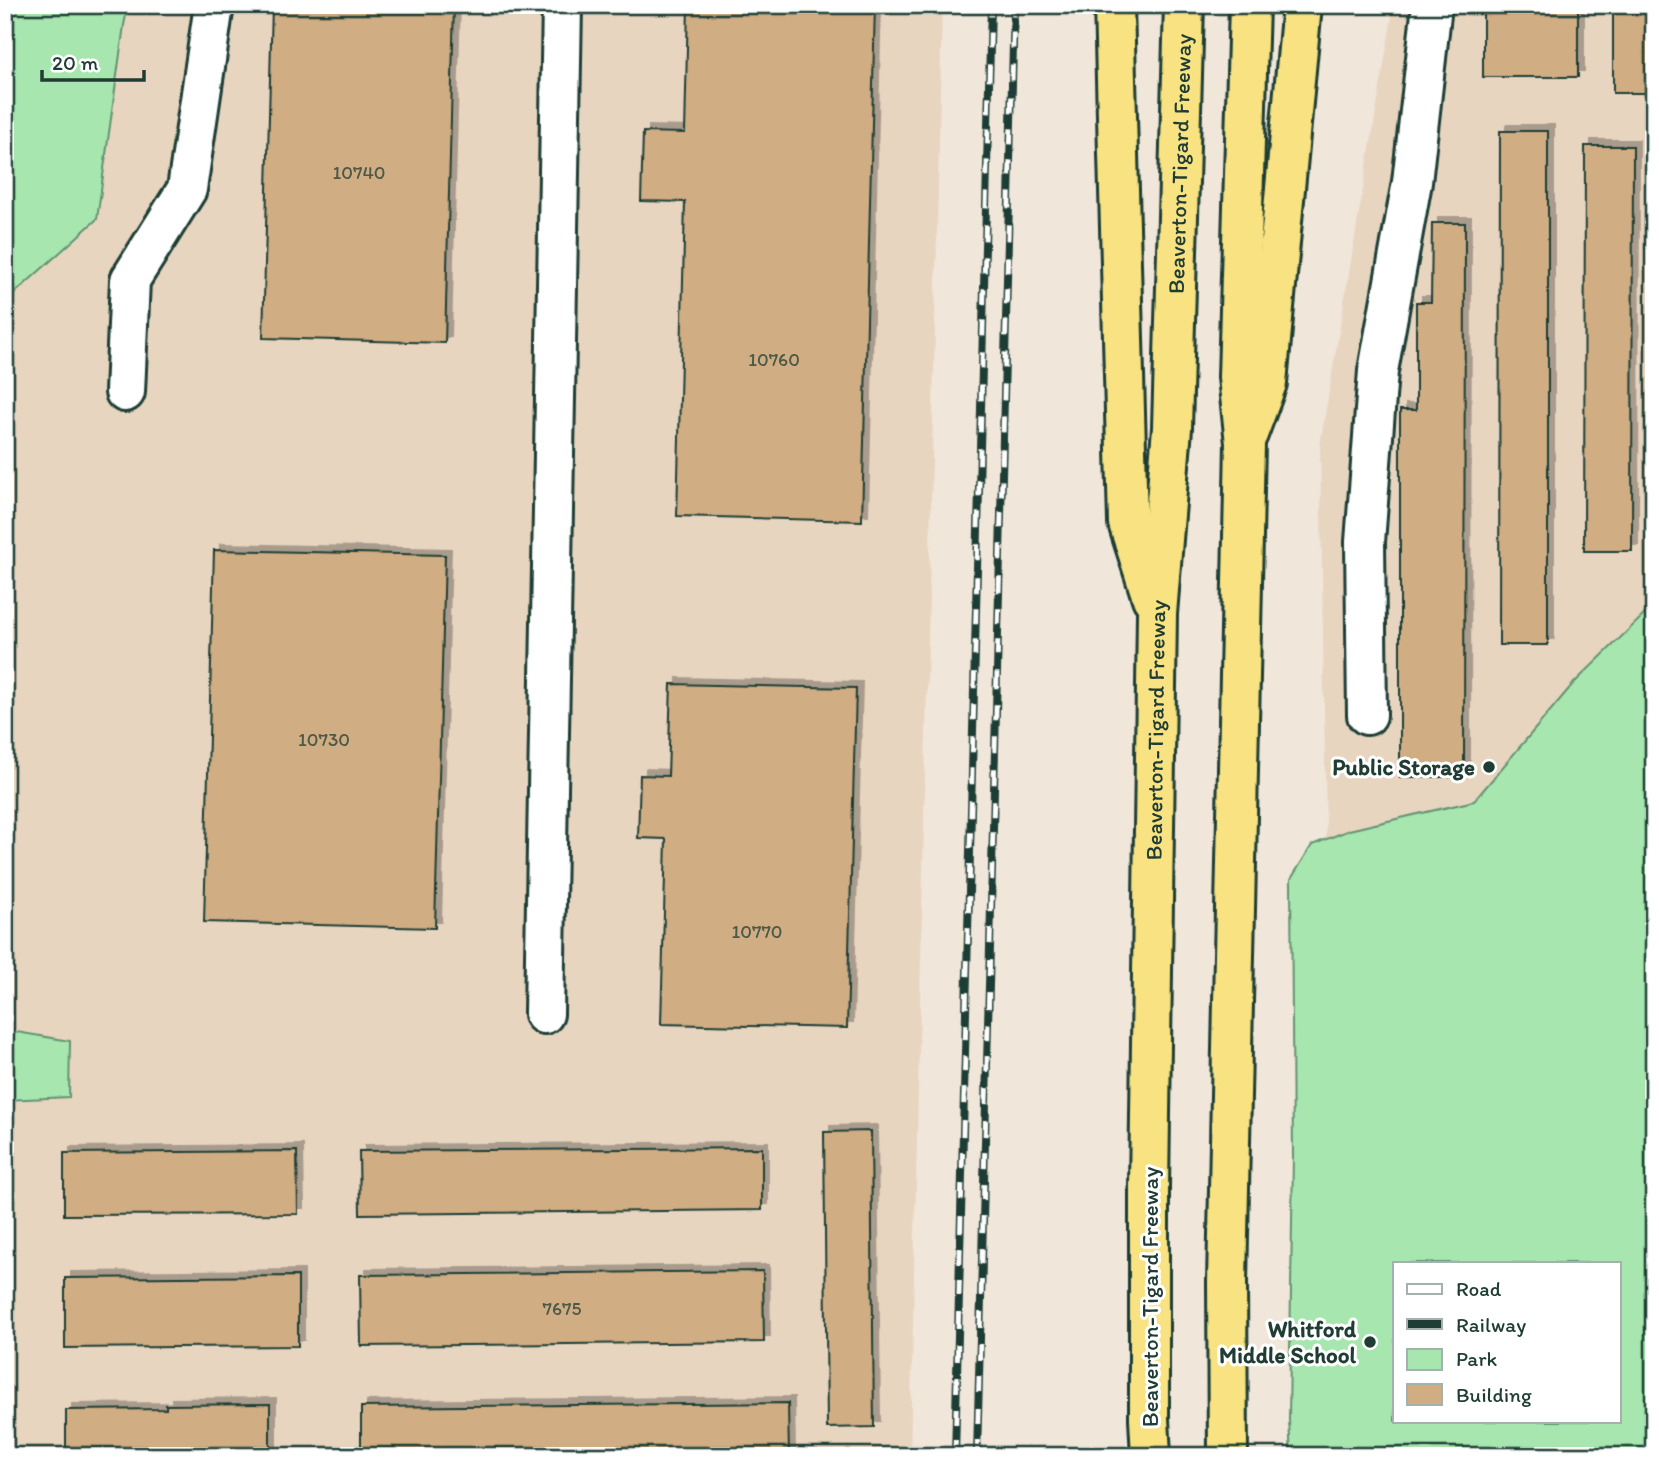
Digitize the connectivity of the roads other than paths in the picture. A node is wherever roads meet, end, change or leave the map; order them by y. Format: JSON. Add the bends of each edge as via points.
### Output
{"nodes":[{"id":1,"x":214,"y":5,"type":"edge"},
{"id":2,"x":562,"y":5,"type":"edge"},
{"id":3,"x":1114,"y":5,"type":"edge"},
{"id":4,"x":1184,"y":5,"type":"edge"},
{"id":5,"x":1249,"y":5,"type":"edge"},
{"id":6,"x":1302,"y":5,"type":"edge"},
{"id":7,"x":1432,"y":5,"type":"edge"},
{"id":8,"x":125,"y":392,"type":"dead end"},
{"id":9,"x":1245,"y":443,"type":"junction"},
{"id":10,"x":1157,"y":614,"type":"junction"},
{"id":11,"x":1367,"y":715,"type":"dead end"},
{"id":12,"x":544,"y":1014,"type":"dead end"},
{"id":13,"x":1151,"y":1456,"type":"edge"},
{"id":14,"x":1228,"y":1456,"type":"edge"}],
"edges":[{"from":1,"to":8,"type":"lane","via":[[187,189],[130,280]]},
{"from":2,"to":12,"type":"lane"},
{"from":3,"to":10,"type":"highway","via":[[1128,523]]},
{"from":4,"to":10,"type":"highway","name":"Beaverton-Tigard Freeway","via":[[1172,428]]},
{"from":5,"to":9,"type":"highway","via":[[1238,377]]},
{"from":6,"to":9,"type":"highway","via":[[1267,383]]},
{"from":7,"to":11,"type":"lane","via":[[1412,182],[1378,371],[1365,542]]},
{"from":9,"to":14,"type":"highway","via":[[1227,1282]]},
{"from":10,"to":13,"type":"highway","name":"Beaverton-Tigard Freeway","via":[[1149,1188]]}]}
